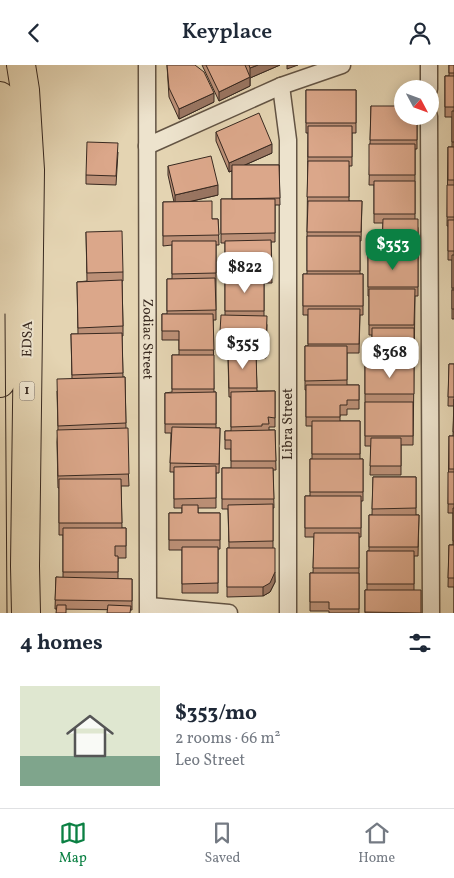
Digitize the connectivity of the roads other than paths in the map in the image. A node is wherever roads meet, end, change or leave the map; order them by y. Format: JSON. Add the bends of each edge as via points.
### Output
{"nodes":[{"id":1,"x":21,"y":65,"type":"edge"},
{"id":2,"x":38,"y":65,"type":"edge"},
{"id":3,"x":147,"y":65,"type":"edge"},
{"id":4,"x":342,"y":65,"type":"edge"},
{"id":5,"x":428,"y":65,"type":"edge"},
{"id":6,"x":429,"y":80,"type":"edge"},
{"id":7,"x":280,"y":86,"type":"junction"},
{"id":8,"x":1,"y":103,"type":"edge"},
{"id":9,"x":429,"y":125,"type":"edge"},
{"id":10,"x":147,"y":146,"type":"junction"},
{"id":11,"x":30,"y":170,"type":"junction"},
{"id":12,"x":0,"y":383,"type":"edge"},
{"id":13,"x":148,"y":610,"type":"edge"},
{"id":14,"x":26,"y":613,"type":"edge"},
{"id":15,"x":229,"y":613,"type":"edge"},
{"id":16,"x":288,"y":613,"type":"edge"},
{"id":17,"x":431,"y":613,"type":"edge"}],
"edges":[{"from":1,"to":11,"type":"highway","name":"EDSA","number":"1","via":[[26,90]]},
{"from":2,"to":11,"type":"highway","number":"1"},
{"from":3,"to":10,"type":"street","name":"Zodiac Street"},
{"from":4,"to":7,"type":"street"},
{"from":5,"to":6,"type":"street"},
{"from":7,"to":10,"type":"street"},
{"from":7,"to":16,"type":"street","name":"Libra Street","via":[[288,139]]},
{"from":8,"to":12,"type":"highway"},
{"from":9,"to":17,"type":"street"},
{"from":10,"to":13,"type":"street","name":"Zodiac Street"},
{"from":11,"to":14,"type":"highway","name":"EDSA","number":"1"},
{"from":13,"to":15,"type":"street"}]}
